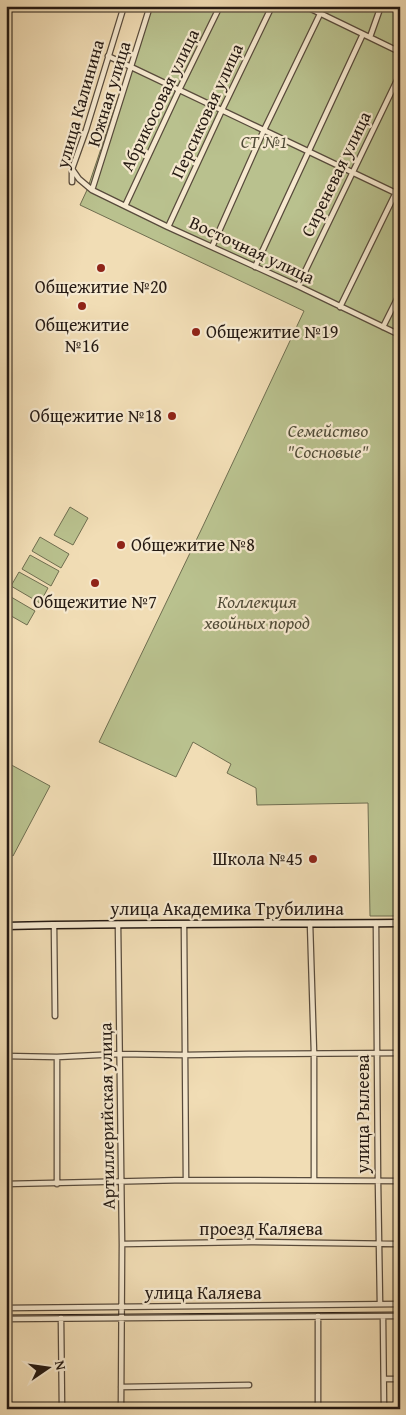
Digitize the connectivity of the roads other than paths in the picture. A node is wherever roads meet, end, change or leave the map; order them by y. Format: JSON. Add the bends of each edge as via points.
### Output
{"nodes":[{"id":1,"x":124,"y":6,"type":"edge"},
{"id":2,"x":150,"y":6,"type":"edge"},
{"id":3,"x":220,"y":6,"type":"edge"},
{"id":4,"x":272,"y":6,"type":"edge"},
{"id":5,"x":305,"y":6,"type":"edge"},
{"id":6,"x":381,"y":6,"type":"edge"},
{"id":7,"x":317,"y":10,"type":"edge"},
{"id":8,"x":363,"y":34,"type":"junction"},
{"id":9,"x":370,"y":37,"type":"junction"},
{"id":10,"x":400,"y":52,"type":"edge"},
{"id":11,"x":108,"y":56,"type":"junction"},
{"id":12,"x":132,"y":68,"type":"junction"},
{"id":13,"x":400,"y":74,"type":"edge"},
{"id":14,"x":179,"y":90,"type":"junction"},
{"id":15,"x":222,"y":110,"type":"junction"},
{"id":16,"x":264,"y":130,"type":"junction"},
{"id":17,"x":309,"y":151,"type":"junction"},
{"id":18,"x":72,"y":168,"type":"junction"},
{"id":19,"x":352,"y":172,"type":"junction"},
{"id":20,"x":72,"y":182,"type":"dead end"},
{"id":21,"x":400,"y":184,"type":"edge"},
{"id":22,"x":92,"y":190,"type":"junction"},
{"id":23,"x":398,"y":194,"type":"edge"},
{"id":24,"x":125,"y":206,"type":"junction"},
{"id":25,"x":168,"y":227,"type":"junction"},
{"id":26,"x":212,"y":247,"type":"junction"},
{"id":27,"x":255,"y":267,"type":"junction"},
{"id":28,"x":298,"y":286,"type":"junction"},
{"id":29,"x":400,"y":293,"type":"edge"},
{"id":30,"x":340,"y":307,"type":"junction"},
{"id":31,"x":384,"y":327,"type":"junction"},
{"id":32,"x":400,"y":335,"type":"edge"},
{"id":33,"x":376,"y":923,"type":"junction"},
{"id":34,"x":400,"y":923,"type":"edge"},
{"id":35,"x":118,"y":924,"type":"junction"},
{"id":36,"x":310,"y":924,"type":"junction"},
{"id":37,"x":54,"y":925,"type":"junction"},
{"id":38,"x":184,"y":925,"type":"junction"},
{"id":39,"x":6,"y":926,"type":"edge"},
{"id":40,"x":55,"y":1016,"type":"dead end"},
{"id":41,"x":377,"y":1053,"type":"junction"},
{"id":42,"x":400,"y":1053,"type":"edge"},
{"id":43,"x":119,"y":1054,"type":"junction"},
{"id":44,"x":314,"y":1054,"type":"junction"},
{"id":45,"x":184,"y":1055,"type":"junction"},
{"id":46,"x":6,"y":1056,"type":"edge"},
{"id":47,"x":57,"y":1057,"type":"junction"},
{"id":48,"x":186,"y":1180,"type":"junction"},
{"id":49,"x":314,"y":1180,"type":"junction"},
{"id":50,"x":400,"y":1180,"type":"edge"},
{"id":51,"x":122,"y":1181,"type":"junction"},
{"id":52,"x":378,"y":1181,"type":"junction"},
{"id":53,"x":6,"y":1184,"type":"edge"},
{"id":54,"x":58,"y":1184,"type":"junction"},
{"id":55,"x":379,"y":1243,"type":"junction"},
{"id":56,"x":122,"y":1244,"type":"junction"},
{"id":57,"x":400,"y":1244,"type":"edge"},
{"id":58,"x":380,"y":1304,"type":"junction"},
{"id":59,"x":400,"y":1304,"type":"edge"},
{"id":60,"x":121,"y":1307,"type":"junction"},
{"id":61,"x":6,"y":1308,"type":"edge"},
{"id":62,"x":318,"y":1316,"type":"junction"},
{"id":63,"x":383,"y":1316,"type":"junction"},
{"id":64,"x":400,"y":1316,"type":"edge"},
{"id":65,"x":61,"y":1318,"type":"junction"},
{"id":66,"x":120,"y":1318,"type":"junction"},
{"id":67,"x":6,"y":1319,"type":"edge"},
{"id":68,"x":384,"y":1379,"type":"junction"},
{"id":69,"x":400,"y":1379,"type":"edge"},
{"id":70,"x":249,"y":1385,"type":"dead end"},
{"id":71,"x":121,"y":1387,"type":"junction"},
{"id":72,"x":62,"y":1409,"type":"edge"},
{"id":73,"x":121,"y":1409,"type":"edge"},
{"id":74,"x":318,"y":1409,"type":"edge"},
{"id":75,"x":384,"y":1409,"type":"edge"}],
"edges":[{"from":1,"to":11,"type":"street","name":"улица Калинина"},
{"from":2,"to":12,"type":"street","name":"Южная улица"},
{"from":3,"to":14,"type":"street","name":"Абрикосовая улица"},
{"from":4,"to":15,"type":"street","name":"Персиковая улица"},
{"from":5,"to":7,"type":"street"},
{"from":6,"to":9,"type":"street"},
{"from":7,"to":8,"type":"street"},
{"from":7,"to":16,"type":"street"},
{"from":8,"to":9,"type":"street"},
{"from":8,"to":17,"type":"street"},
{"from":9,"to":10,"type":"street"},
{"from":11,"to":12,"type":"street"},
{"from":11,"to":18,"type":"street","name":"улица Калинина"},
{"from":12,"to":14,"type":"street"},
{"from":12,"to":22,"type":"street","name":"Южная улица"},
{"from":13,"to":19,"type":"street","name":"Сиреневая улица"},
{"from":14,"to":15,"type":"street"},
{"from":14,"to":24,"type":"street","name":"Абрикосовая улица"},
{"from":15,"to":16,"type":"street"},
{"from":15,"to":25,"type":"street","name":"Персиковая улица"},
{"from":16,"to":17,"type":"street"},
{"from":16,"to":26,"type":"street"},
{"from":17,"to":19,"type":"street"},
{"from":17,"to":27,"type":"street"},
{"from":18,"to":20,"type":"street","name":"улица Калинина"},
{"from":18,"to":22,"type":"street","name":"Восточная улица"},
{"from":19,"to":23,"type":"street"},
{"from":19,"to":28,"type":"street","name":"Сиреневая улица"},
{"from":21,"to":23,"type":"street"},
{"from":22,"to":24,"type":"street","name":"Восточная улица"},
{"from":23,"to":30,"type":"street"},
{"from":24,"to":25,"type":"street","name":"Восточная улица"},
{"from":25,"to":26,"type":"street","name":"Восточная улица"},
{"from":26,"to":27,"type":"street","name":"Восточная улица"},
{"from":27,"to":28,"type":"street","name":"Восточная улица"},
{"from":28,"to":30,"type":"street","name":"Восточная улица"},
{"from":29,"to":31,"type":"street"},
{"from":30,"to":31,"type":"street","name":"Восточная улица"},
{"from":31,"to":32,"type":"street","name":"Восточная улица"},
{"from":33,"to":34,"type":"main road","name":"улица Академика Трубилина"},
{"from":33,"to":36,"type":"main road","name":"улица Академика Трубилина"},
{"from":33,"to":41,"type":"street","name":"улица Рылеева"},
{"from":35,"to":37,"type":"main road","name":"улица Академика Трубилина"},
{"from":35,"to":38,"type":"main road","name":"улица Академика Трубилина"},
{"from":35,"to":43,"type":"street","name":"Артиллерийская улица"},
{"from":36,"to":38,"type":"main road","name":"улица Академика Трубилина"},
{"from":36,"to":44,"type":"street"},
{"from":37,"to":39,"type":"main road","name":"улица Академика Трубилина"},
{"from":37,"to":40,"type":"street"},
{"from":38,"to":45,"type":"street"},
{"from":41,"to":42,"type":"street"},
{"from":41,"to":44,"type":"street"},
{"from":41,"to":52,"type":"street","name":"улица Рылеева"},
{"from":43,"to":45,"type":"street"},
{"from":43,"to":47,"type":"street"},
{"from":43,"to":51,"type":"street","name":"Артиллерийская улица"},
{"from":44,"to":45,"type":"street"},
{"from":44,"to":49,"type":"street"},
{"from":45,"to":48,"type":"street"},
{"from":46,"to":47,"type":"street"},
{"from":47,"to":54,"type":"street"},
{"from":48,"to":49,"type":"street"},
{"from":48,"to":51,"type":"street"},
{"from":49,"to":52,"type":"street"},
{"from":50,"to":52,"type":"street"},
{"from":51,"to":54,"type":"street"},
{"from":51,"to":56,"type":"street","name":"Артиллерийская улица"},
{"from":52,"to":55,"type":"street","name":"улица Рылеева"},
{"from":53,"to":54,"type":"street"},
{"from":55,"to":56,"type":"street","name":"проезд Каляева"},
{"from":55,"to":57,"type":"street","name":"проезд Каляева"},
{"from":55,"to":58,"type":"street","name":"улица Рылеева"},
{"from":56,"to":60,"type":"street","name":"Артиллерийская улица"},
{"from":58,"to":59,"type":"street","name":"улица Каляева"},
{"from":58,"to":60,"type":"street","name":"улица Каляева"},
{"from":60,"to":61,"type":"street","name":"улица Каляева"},
{"from":60,"to":66,"type":"street","name":"Артиллерийская улица"},
{"from":62,"to":63,"type":"street","name":"улица Каляева"},
{"from":62,"to":66,"type":"street","name":"улица Каляева"},
{"from":62,"to":74,"type":"street"},
{"from":63,"to":64,"type":"street","name":"улица Каляева"},
{"from":63,"to":68,"type":"street"},
{"from":65,"to":66,"type":"street","name":"улица Каляева"},
{"from":65,"to":67,"type":"street","name":"улица Каляева"},
{"from":65,"to":72,"type":"street"},
{"from":66,"to":71,"type":"street"},
{"from":68,"to":69,"type":"street"},
{"from":68,"to":75,"type":"street"},
{"from":70,"to":71,"type":"street"},
{"from":71,"to":73,"type":"street"}]}
